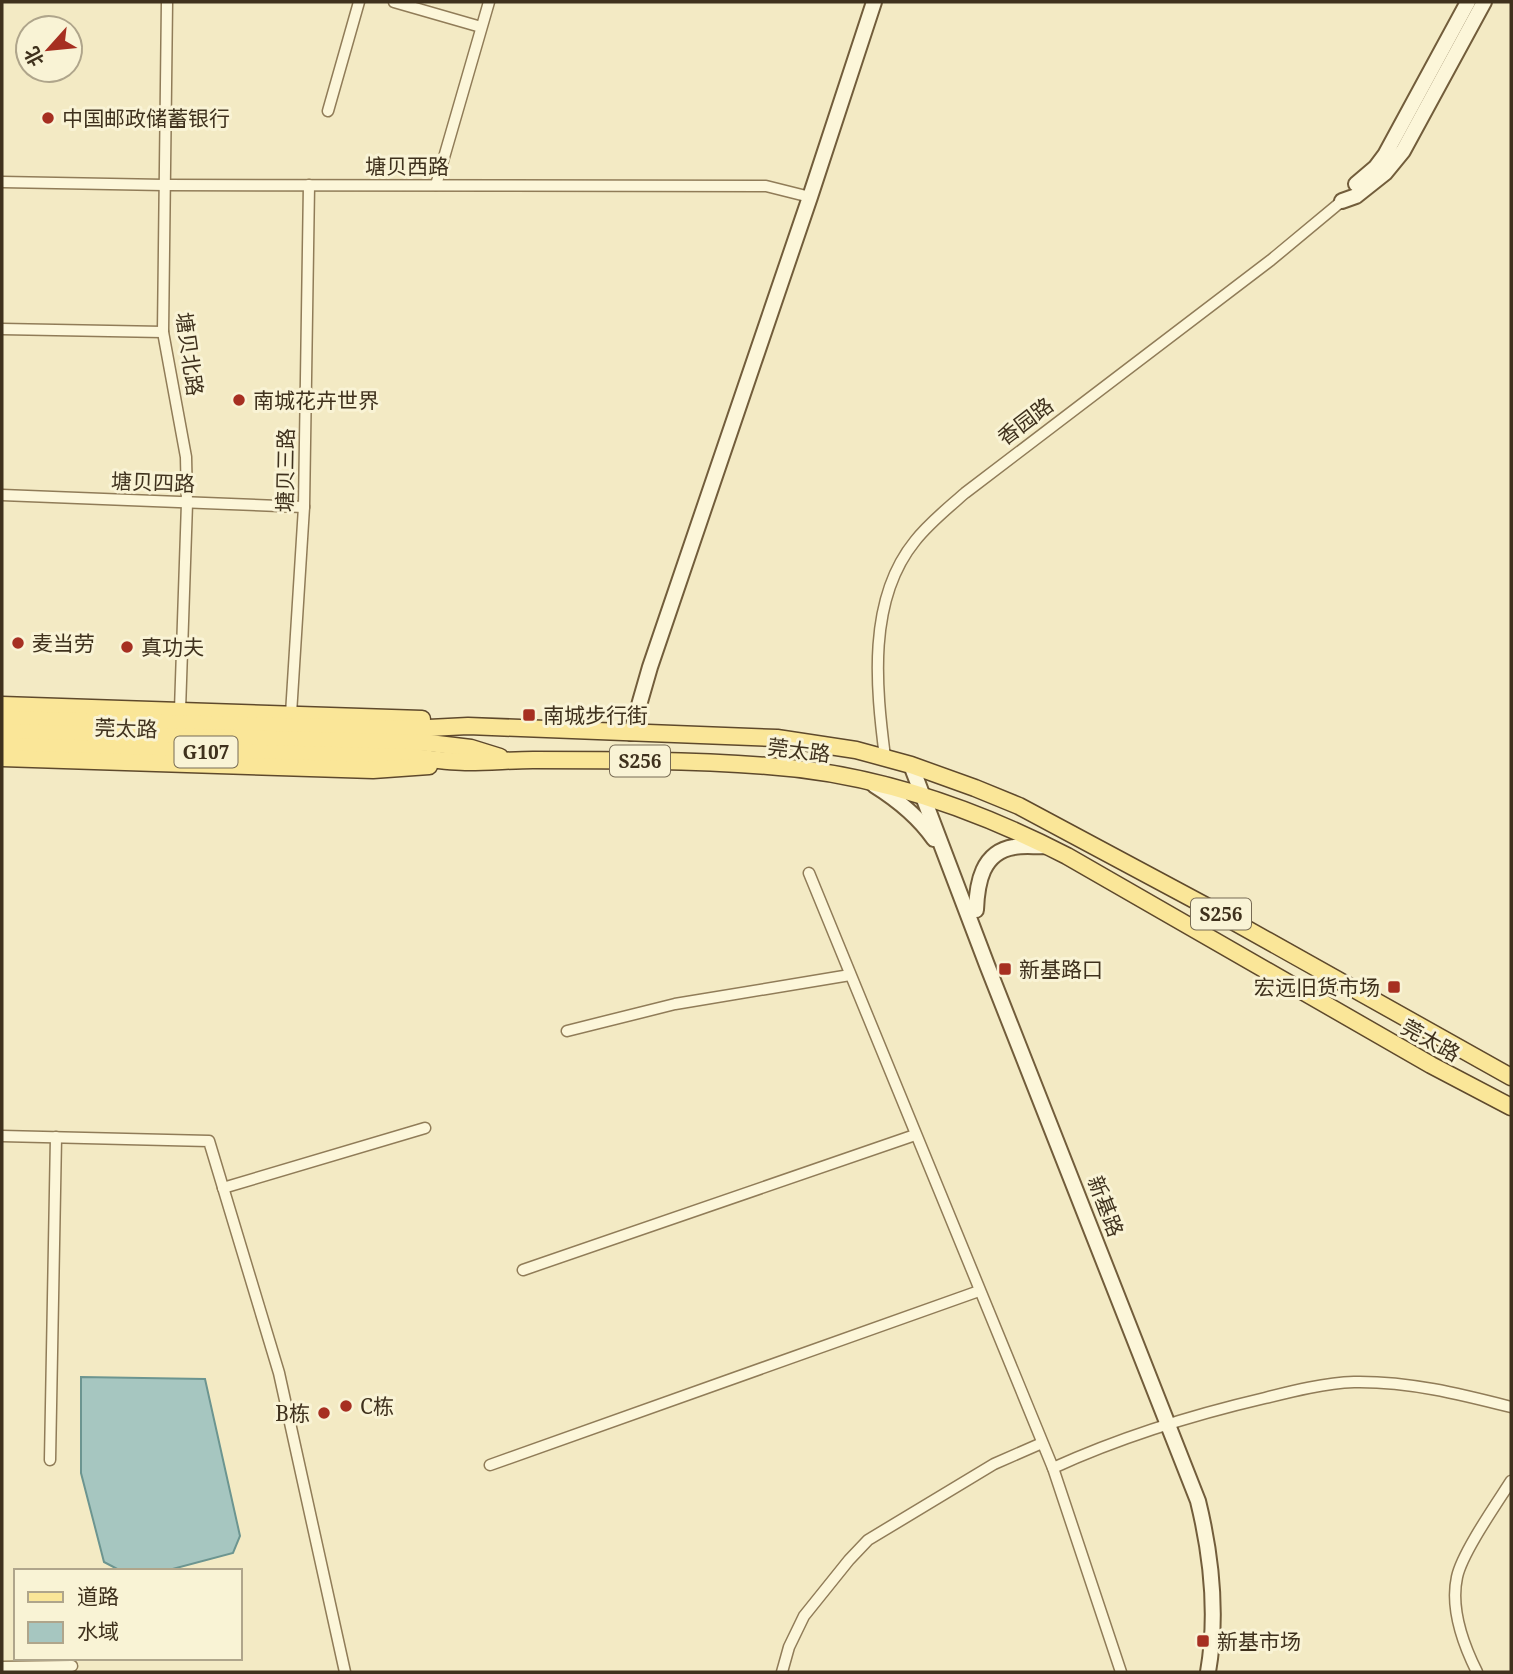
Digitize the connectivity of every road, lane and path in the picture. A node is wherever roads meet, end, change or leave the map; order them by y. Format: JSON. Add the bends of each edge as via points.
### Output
{"nodes":[{"id":1,"x":167,"y":2,"type":"edge"},
{"id":2,"x":359,"y":2,"type":"edge"},
{"id":3,"x":394,"y":2,"type":"edge"},
{"id":4,"x":489,"y":2,"type":"edge"},
{"id":5,"x":874,"y":2,"type":"edge"},
{"id":6,"x":1468,"y":2,"type":"edge"},
{"id":7,"x":1483,"y":2,"type":"edge"},
{"id":8,"x":481,"y":27,"type":"junction"},
{"id":9,"x":328,"y":111,"type":"dead end"},
{"id":10,"x":2,"y":182,"type":"edge"},
{"id":11,"x":164,"y":185,"type":"junction"},
{"id":12,"x":309,"y":185,"type":"junction"},
{"id":13,"x":436,"y":186,"type":"junction"},
{"id":14,"x":810,"y":197,"type":"junction"},
{"id":15,"x":1342,"y":201,"type":"junction"},
{"id":16,"x":2,"y":329,"type":"edge"},
{"id":17,"x":163,"y":332,"type":"junction"},
{"id":18,"x":2,"y":495,"type":"edge"},
{"id":19,"x":187,"y":503,"type":"junction"},
{"id":20,"x":304,"y":507,"type":"junction"},
{"id":21,"x":2,"y":705,"type":"edge"},
{"id":22,"x":180,"y":710,"type":"junction"},
{"id":23,"x":291,"y":714,"type":"junction"},
{"id":24,"x":2,"y":719,"type":"edge"},
{"id":25,"x":468,"y":726,"type":"junction"},
{"id":26,"x":511,"y":729,"type":"junction"},
{"id":27,"x":2,"y":732,"type":"edge"},
{"id":28,"x":631,"y":733,"type":"junction"},
{"id":29,"x":429,"y":743,"type":"junction"},
{"id":30,"x":2,"y":746,"type":"edge"},
{"id":31,"x":411,"y":757,"type":"joint"},
{"id":32,"x":885,"y":757,"type":"junction"},
{"id":33,"x":2,"y":758,"type":"edge"},
{"id":34,"x":509,"y":760,"type":"junction"},
{"id":35,"x":469,"y":762,"type":"junction"},
{"id":36,"x":917,"y":767,"type":"junction"},
{"id":37,"x":868,"y":782,"type":"junction"},
{"id":38,"x":928,"y":798,"type":"junction"},
{"id":39,"x":1047,"y":846,"type":"junction"},
{"id":40,"x":945,"y":855,"type":"junction"},
{"id":41,"x":809,"y":873,"type":"dead end"},
{"id":42,"x":976,"y":910,"type":"junction"},
{"id":43,"x":850,"y":975,"type":"junction"},
{"id":44,"x":567,"y":1031,"type":"dead end"},
{"id":45,"x":1511,"y":1077,"type":"edge"},
{"id":46,"x":1511,"y":1107,"type":"edge"},
{"id":47,"x":425,"y":1128,"type":"dead end"},
{"id":48,"x":915,"y":1135,"type":"junction"},
{"id":49,"x":2,"y":1136,"type":"edge"},
{"id":50,"x":56,"y":1137,"type":"junction"},
{"id":51,"x":223,"y":1188,"type":"junction"},
{"id":52,"x":523,"y":1269,"type":"dead end"},
{"id":53,"x":979,"y":1291,"type":"junction"},
{"id":54,"x":1511,"y":1407,"type":"edge"},
{"id":55,"x":1173,"y":1422,"type":"junction"},
{"id":56,"x":1042,"y":1443,"type":"junction"},
{"id":57,"x":50,"y":1460,"type":"dead end"},
{"id":58,"x":490,"y":1465,"type":"dead end"},
{"id":59,"x":1052,"y":1468,"type":"junction"},
{"id":60,"x":1511,"y":1480,"type":"edge"},
{"id":61,"x":72,"y":1666,"type":"dead end"},
{"id":62,"x":2,"y":1667,"type":"edge"},
{"id":63,"x":345,"y":1672,"type":"edge"},
{"id":64,"x":782,"y":1672,"type":"edge"},
{"id":65,"x":1121,"y":1672,"type":"edge"},
{"id":66,"x":1208,"y":1672,"type":"edge"},
{"id":67,"x":1216,"y":1672,"type":"edge"},
{"id":68,"x":1477,"y":1672,"type":"edge"}],
"edges":[{"from":1,"to":11,"type":"street","name":"塘贝北路"},
{"from":2,"to":9,"type":"street"},
{"from":3,"to":8,"type":"street"},
{"from":4,"to":8,"type":"street"},
{"from":5,"to":14,"type":"street"},
{"from":6,"to":15,"type":"street","name":"香园路","via":[[1385,155]]},
{"from":7,"to":15,"type":"street","name":"香园路","via":[[1403,151],[1385,173]]},
{"from":8,"to":13,"type":"street"},
{"from":10,"to":11,"type":"street","name":"塘贝西路"},
{"from":11,"to":12,"type":"street","name":"塘贝西路"},
{"from":11,"to":17,"type":"street","name":"塘贝北路"},
{"from":12,"to":13,"type":"street","name":"塘贝西路"},
{"from":12,"to":20,"type":"street","name":"塘贝三路"},
{"from":13,"to":14,"type":"street","name":"塘贝西路","via":[[766,186]]},
{"from":14,"to":28,"type":"street"},
{"from":15,"to":32,"type":"street","name":"香园路","via":[[965,493],[913,543],[895,574],[880,630],[878,672]]},
{"from":16,"to":17,"type":"street"},
{"from":17,"to":19,"type":"street","name":"塘贝北路","via":[[186,457]]},
{"from":18,"to":19,"type":"street","name":"塘贝四路"},
{"from":19,"to":20,"type":"street","name":"塘贝四路"},
{"from":19,"to":22,"type":"street","name":"塘贝北路"},
{"from":20,"to":23,"type":"street","name":"塘贝三路"},
{"from":21,"to":22,"type":"main road"},
{"from":22,"to":23,"type":"main road"},
{"from":23,"to":25,"type":"main road","via":[[414,718]]},
{"from":24,"to":25,"type":"main road","name":"莞太路","number":"S256","via":[[409,729]]},
{"from":25,"to":26,"type":"main road","name":"莞太路","number":"S256"},
{"from":26,"to":28,"type":"main road","name":"莞太路","number":"S256"},
{"from":26,"to":29,"type":"main road"},
{"from":27,"to":29,"type":"main road"},
{"from":28,"to":32,"type":"main road","name":"莞太路","number":"S256","via":[[777,738]]},
{"from":29,"to":34,"type":"main road","via":[[471,748]]},
{"from":30,"to":31,"type":"main road","name":"莞太路","number":"G107"},
{"from":31,"to":35,"type":"main road","name":"莞太路","number":"S256"},
{"from":32,"to":36,"type":"main road","name":"莞太路","number":"S256"},
{"from":33,"to":35,"type":"main road","via":[[373,770]]},
{"from":34,"to":35,"type":"main road","name":"莞太路","number":"S256"},
{"from":34,"to":37,"type":"main road","name":"莞太路","number":"S256","via":[[769,766]]},
{"from":36,"to":38,"type":"street","name":"新基路"},
{"from":36,"to":45,"type":"main road","name":"莞太路","number":"S256","via":[[1019,806]]},
{"from":37,"to":38,"type":"main road","name":"莞太路","number":"S256"},
{"from":37,"to":40,"type":"street","via":[[921,821]]},
{"from":38,"to":39,"type":"main road","name":"莞太路","number":"S256"},
{"from":38,"to":40,"type":"street","name":"新基路"},
{"from":38,"to":42,"type":"street","name":"新基路"},
{"from":39,"to":42,"type":"street","via":[[1016,846],[990,858],[979,880]]},
{"from":39,"to":46,"type":"main road","name":"莞太路","number":"S256"},
{"from":40,"to":55,"type":"street","name":"新基路"},
{"from":41,"to":43,"type":"street"},
{"from":42,"to":55,"type":"street","name":"新基路"},
{"from":43,"to":44,"type":"street","via":[[675,1004]]},
{"from":43,"to":48,"type":"street"},
{"from":47,"to":51,"type":"street"},
{"from":48,"to":52,"type":"street"},
{"from":48,"to":53,"type":"street"},
{"from":49,"to":50,"type":"street"},
{"from":50,"to":51,"type":"street","via":[[209,1141]]},
{"from":50,"to":57,"type":"street"},
{"from":51,"to":63,"type":"street","via":[[279,1373]]},
{"from":53,"to":56,"type":"street"},
{"from":53,"to":58,"type":"street"},
{"from":54,"to":55,"type":"street","via":[[1408,1384],[1352,1382],[1291,1392]]},
{"from":55,"to":59,"type":"street"},
{"from":55,"to":66,"type":"street","name":"新基路","via":[[1207,1539],[1214,1616]]},
{"from":55,"to":67,"type":"street","name":"新基路","via":[[1206,1498],[1215,1538],[1222,1614]]},
{"from":56,"to":59,"type":"street"},
{"from":56,"to":64,"type":"street","via":[[994,1464],[868,1540],[804,1616]]},
{"from":59,"to":65,"type":"street"},
{"from":60,"to":68,"type":"street","via":[[1457,1576],[1462,1642]]},
{"from":61,"to":62,"type":"street"}]}
